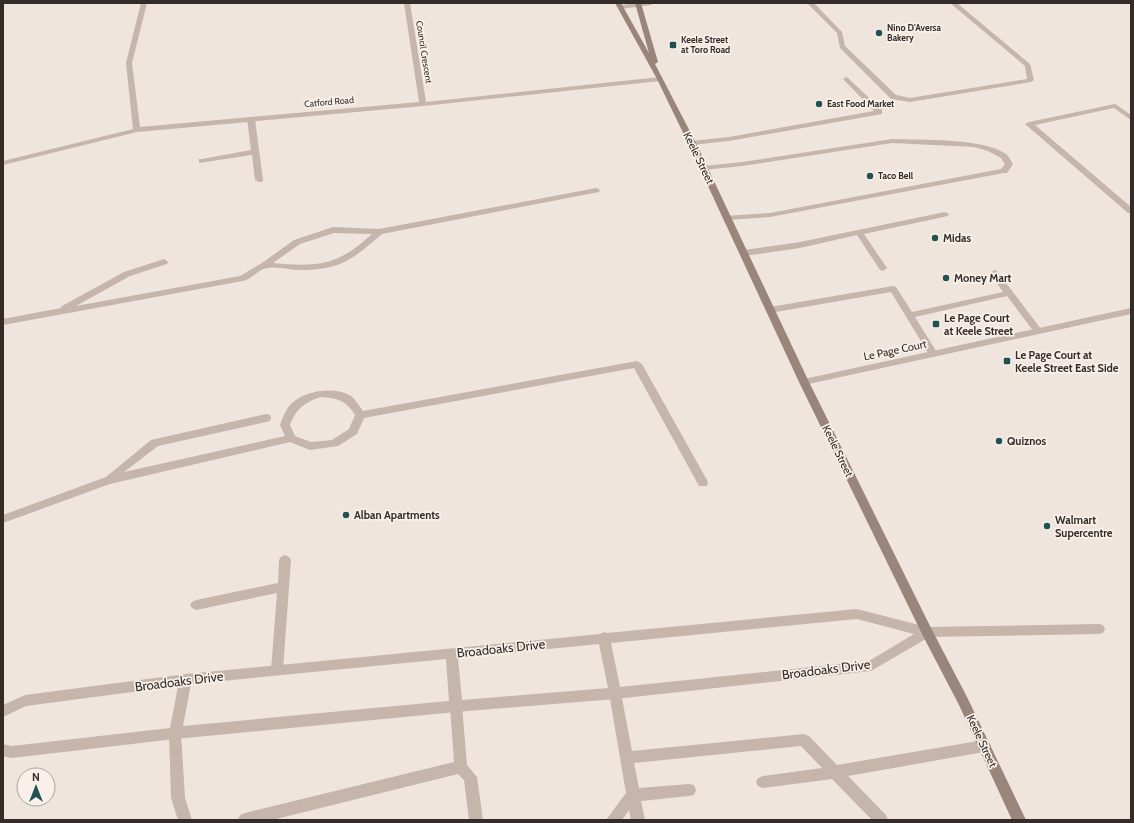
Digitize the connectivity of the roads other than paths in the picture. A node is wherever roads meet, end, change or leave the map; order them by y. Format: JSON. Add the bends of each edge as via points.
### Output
{"nodes":[{"id":1,"x":144,"y":3,"type":"edge"},
{"id":2,"x":407,"y":3,"type":"edge"},
{"id":3,"x":651,"y":3,"type":"edge"},
{"id":4,"x":811,"y":3,"type":"edge"},
{"id":5,"x":953,"y":3,"type":"edge"},
{"id":6,"x":638,"y":4,"type":"edge"},
{"id":7,"x":620,"y":5,"type":"edge"},
{"id":8,"x":660,"y":79,"type":"junction"},
{"id":9,"x":846,"y":79,"type":"dead end"},
{"id":10,"x":423,"y":104,"type":"junction"},
{"id":11,"x":1131,"y":118,"type":"edge"},
{"id":12,"x":251,"y":119,"type":"junction"},
{"id":13,"x":137,"y":130,"type":"junction"},
{"id":14,"x":692,"y":143,"type":"junction"},
{"id":15,"x":256,"y":152,"type":"junction"},
{"id":16,"x":202,"y":161,"type":"dead end"},
{"id":17,"x":3,"y":164,"type":"edge"},
{"id":18,"x":704,"y":168,"type":"junction"},
{"id":19,"x":260,"y":180,"type":"dead end"},
{"id":20,"x":596,"y":190,"type":"dead end"},
{"id":21,"x":1131,"y":211,"type":"edge"},
{"id":22,"x":945,"y":214,"type":"dead end"},
{"id":23,"x":727,"y":218,"type":"junction"},
{"id":24,"x":379,"y":232,"type":"junction"},
{"id":25,"x":859,"y":232,"type":"junction"},
{"id":26,"x":744,"y":253,"type":"junction"},
{"id":27,"x":164,"y":262,"type":"dead end"},
{"id":28,"x":265,"y":265,"type":"junction"},
{"id":29,"x":883,"y":268,"type":"dead end"},
{"id":30,"x":994,"y":273,"type":"dead end"},
{"id":31,"x":1010,"y":293,"type":"junction"},
{"id":32,"x":770,"y":310,"type":"junction"},
{"id":33,"x":1131,"y":311,"type":"edge"},
{"id":34,"x":56,"y":312,"type":"junction"},
{"id":35,"x":910,"y":315,"type":"junction"},
{"id":36,"x":3,"y":322,"type":"edge"},
{"id":37,"x":1038,"y":331,"type":"junction"},
{"id":38,"x":933,"y":354,"type":"junction"},
{"id":39,"x":804,"y":382,"type":"junction"},
{"id":40,"x":360,"y":415,"type":"junction"},
{"id":41,"x":266,"y":418,"type":"dead end"},
{"id":42,"x":291,"y":438,"type":"junction"},
{"id":43,"x":108,"y":480,"type":"junction"},
{"id":44,"x":703,"y":483,"type":"dead end"},
{"id":45,"x":3,"y":519,"type":"edge"},
{"id":46,"x":285,"y":560,"type":"dead end"},
{"id":47,"x":283,"y":587,"type":"junction"},
{"id":48,"x":196,"y":606,"type":"dead end"},
{"id":49,"x":1099,"y":629,"type":"dead end"},
{"id":50,"x":927,"y":632,"type":"junction"},
{"id":51,"x":604,"y":637,"type":"junction"},
{"id":52,"x":452,"y":654,"type":"junction"},
{"id":53,"x":277,"y":670,"type":"junction"},
{"id":54,"x":186,"y":679,"type":"junction"},
{"id":55,"x":614,"y":693,"type":"junction"},
{"id":56,"x":456,"y":706,"type":"junction"},
{"id":57,"x":3,"y":711,"type":"edge"},
{"id":58,"x":175,"y":733,"type":"junction"},
{"id":59,"x":984,"y":746,"type":"junction"},
{"id":60,"x":3,"y":750,"type":"edge"},
{"id":61,"x":627,"y":758,"type":"junction"},
{"id":62,"x":461,"y":767,"type":"junction"},
{"id":63,"x":835,"y":772,"type":"junction"},
{"id":64,"x":763,"y":782,"type":"dead end"},
{"id":65,"x":688,"y":790,"type":"dead end"},
{"id":66,"x":633,"y":795,"type":"junction"},
{"id":67,"x":185,"y":820,"type":"edge"},
{"id":68,"x":245,"y":820,"type":"edge"},
{"id":69,"x":476,"y":820,"type":"edge"},
{"id":70,"x":613,"y":820,"type":"edge"},
{"id":71,"x":638,"y":820,"type":"edge"},
{"id":72,"x":881,"y":820,"type":"edge"},
{"id":73,"x":1019,"y":820,"type":"edge"}],
"edges":[{"from":1,"to":13,"type":"street","via":[[129,63]]},
{"from":2,"to":10,"type":"street","name":"Council Crescent"},
{"from":3,"to":6,"type":"street"},
{"from":4,"to":5,"type":"street","via":[[840,33],[842,46],[894,97],[910,100],[1031,80],[1028,65]]},
{"from":6,"to":7,"type":"street"},
{"from":6,"to":8,"type":"main road","name":"Keele Street"},
{"from":7,"to":8,"type":"main road","name":"Keele Street"},
{"from":8,"to":10,"type":"street","name":"Catford Road"},
{"from":8,"to":14,"type":"main road","name":"Keele Street"},
{"from":9,"to":14,"type":"street","via":[[879,112],[729,139]]},
{"from":10,"to":12,"type":"street","name":"Catford Road"},
{"from":11,"to":21,"type":"street","via":[[1115,106],[1029,124]]},
{"from":12,"to":13,"type":"street","name":"Catford Road"},
{"from":12,"to":15,"type":"street"},
{"from":13,"to":17,"type":"street","name":"Catford Road"},
{"from":14,"to":18,"type":"main road","name":"Keele Street"},
{"from":15,"to":16,"type":"street"},
{"from":15,"to":19,"type":"street"},
{"from":18,"to":23,"type":"main road","name":"Keele Street"},
{"from":18,"to":23,"type":"street","via":[[892,141],[991,148],[1004,156],[1009,164],[1004,170],[996,172],[770,215]]},
{"from":20,"to":24,"type":"street"},
{"from":22,"to":25,"type":"street"},
{"from":23,"to":26,"type":"main road","name":"Keele Street"},
{"from":24,"to":28,"type":"street","via":[[332,230],[297,242]]},
{"from":24,"to":28,"type":"street","via":[[358,251],[324,266],[299,268]]},
{"from":25,"to":26,"type":"street","via":[[800,245]]},
{"from":25,"to":29,"type":"street"},
{"from":26,"to":32,"type":"main road","name":"Keele Street"},
{"from":27,"to":34,"type":"street","via":[[127,274]]},
{"from":28,"to":34,"type":"street","via":[[243,278]]},
{"from":30,"to":31,"type":"street"},
{"from":31,"to":35,"type":"street"},
{"from":31,"to":37,"type":"street"},
{"from":32,"to":35,"type":"street","via":[[893,289]]},
{"from":32,"to":39,"type":"main road","name":"Keele Street"},
{"from":33,"to":37,"type":"street","name":"Le Page Court"},
{"from":34,"to":36,"type":"street"},
{"from":35,"to":38,"type":"street"},
{"from":37,"to":38,"type":"street","name":"Le Page Court"},
{"from":38,"to":39,"type":"street","name":"Le Page Court"},
{"from":39,"to":50,"type":"main road","name":"Keele Street"},
{"from":40,"to":42,"type":"street","via":[[353,431],[334,443],[310,446]]},
{"from":40,"to":42,"type":"street","via":[[353,402],[339,395],[320,394],[302,400],[289,412],[285,426]]},
{"from":40,"to":44,"type":"street","via":[[637,364]]},
{"from":41,"to":43,"type":"street","via":[[155,443]]},
{"from":42,"to":43,"type":"street"},
{"from":43,"to":45,"type":"street"},
{"from":46,"to":47,"type":"street"},
{"from":47,"to":48,"type":"street"},
{"from":47,"to":53,"type":"street"},
{"from":49,"to":50,"type":"street"},
{"from":50,"to":51,"type":"street","name":"Broadoaks Drive","via":[[857,614]]},
{"from":50,"to":55,"type":"street","name":"Broadoaks Drive","via":[[871,666]]},
{"from":50,"to":59,"type":"main road","name":"Keele Street"},
{"from":51,"to":52,"type":"street","name":"Broadoaks Drive"},
{"from":51,"to":55,"type":"street"},
{"from":52,"to":53,"type":"street","name":"Broadoaks Drive"},
{"from":52,"to":56,"type":"street"},
{"from":53,"to":54,"type":"street","name":"Broadoaks Drive"},
{"from":54,"to":57,"type":"street","name":"Broadoaks Drive","via":[[25,701]]},
{"from":54,"to":58,"type":"street"},
{"from":55,"to":56,"type":"street","name":"Broadoaks Drive"},
{"from":55,"to":61,"type":"street"},
{"from":56,"to":58,"type":"street","name":"Broadoaks Drive"},
{"from":56,"to":62,"type":"street"},
{"from":58,"to":60,"type":"street","name":"Broadoaks Drive","via":[[12,752]]},
{"from":58,"to":67,"type":"street","via":[[178,798]]},
{"from":59,"to":63,"type":"street"},
{"from":59,"to":73,"type":"main road","name":"Keele Street"},
{"from":61,"to":63,"type":"street","via":[[804,740]]},
{"from":61,"to":66,"type":"street"},
{"from":62,"to":68,"type":"street"},
{"from":62,"to":69,"type":"street","via":[[470,777]]},
{"from":63,"to":64,"type":"street"},
{"from":63,"to":72,"type":"street"},
{"from":65,"to":66,"type":"street"},
{"from":66,"to":70,"type":"street"},
{"from":66,"to":71,"type":"street"}]}
